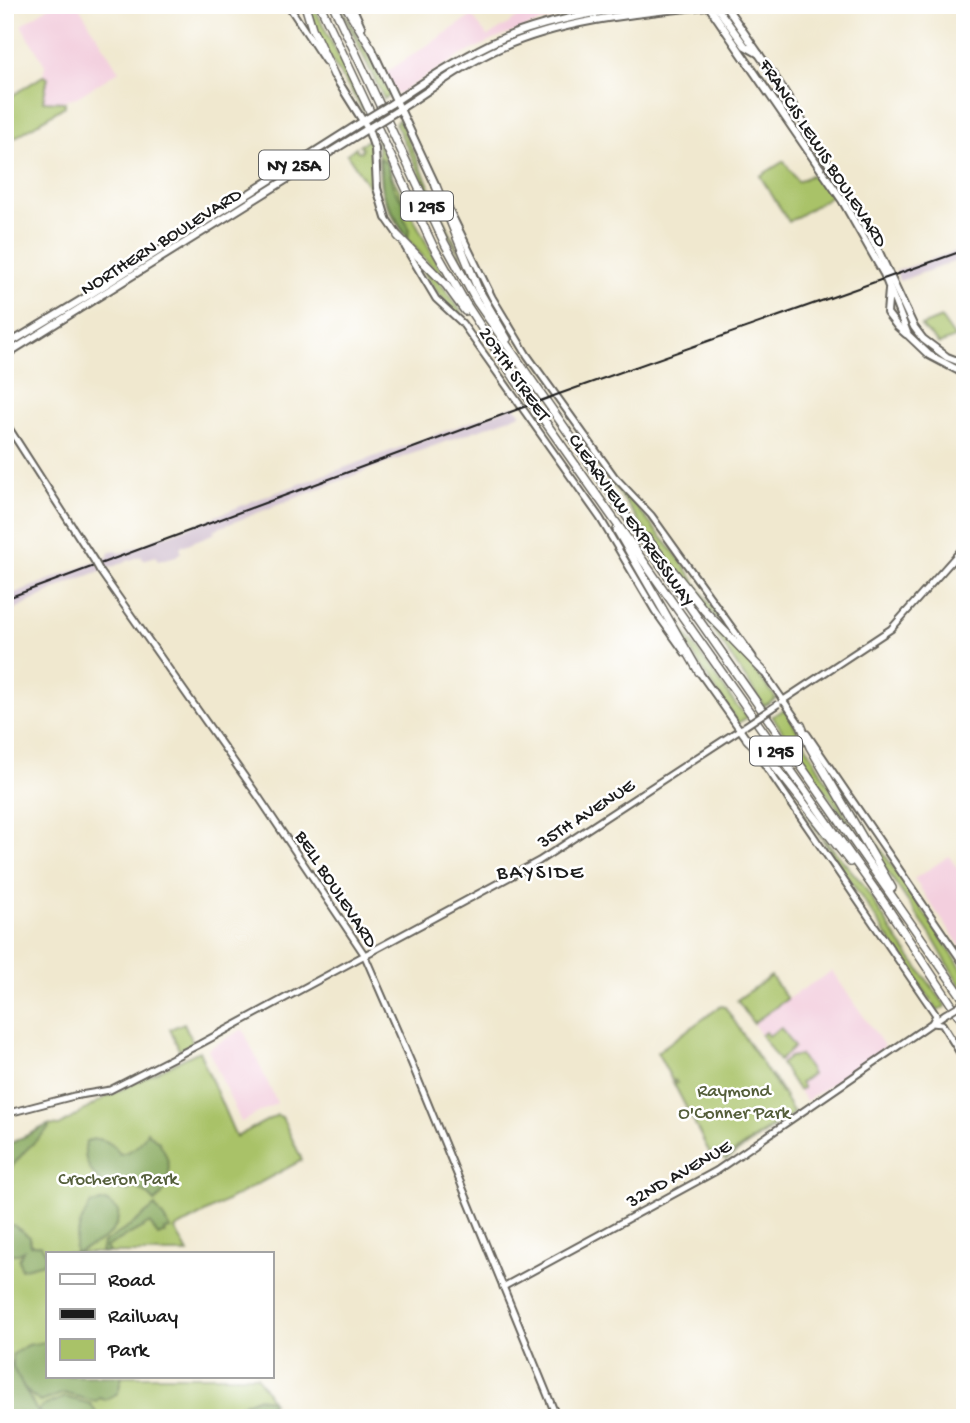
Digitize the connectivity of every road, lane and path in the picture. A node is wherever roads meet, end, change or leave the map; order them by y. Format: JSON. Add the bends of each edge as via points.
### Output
{"nodes":[{"id":1,"x":288,"y":5,"type":"edge"},
{"id":2,"x":305,"y":5,"type":"edge"},
{"id":3,"x":320,"y":5,"type":"edge"},
{"id":4,"x":333,"y":5,"type":"edge"},
{"id":5,"x":345,"y":5,"type":"edge"},
{"id":6,"x":352,"y":5,"type":"edge"},
{"id":7,"x":649,"y":5,"type":"edge"},
{"id":8,"x":715,"y":5,"type":"edge"},
{"id":9,"x":725,"y":5,"type":"edge"},
{"id":10,"x":708,"y":6,"type":"edge"},
{"id":11,"x":497,"y":45,"type":"junction"},
{"id":12,"x":372,"y":49,"type":"junction"},
{"id":13,"x":761,"y":55,"type":"junction"},
{"id":14,"x":334,"y":75,"type":"junction"},
{"id":15,"x":396,"y":106,"type":"junction"},
{"id":16,"x":366,"y":119,"type":"junction"},
{"id":17,"x":370,"y":128,"type":"junction"},
{"id":18,"x":436,"y":186,"type":"junction"},
{"id":19,"x":386,"y":218,"type":"joint"},
{"id":20,"x":398,"y":236,"type":"junction"},
{"id":21,"x":5,"y":346,"type":"edge"},
{"id":22,"x":5,"y":355,"type":"edge"},
{"id":23,"x":965,"y":364,"type":"edge"},
{"id":24,"x":965,"y":374,"type":"edge"},
{"id":25,"x":515,"y":379,"type":"junction"},
{"id":26,"x":541,"y":396,"type":"junction"},
{"id":27,"x":5,"y":422,"type":"edge"},
{"id":28,"x":589,"y":463,"type":"junction"},
{"id":29,"x":586,"y":479,"type":"junction"},
{"id":30,"x":965,"y":546,"type":"edge"},
{"id":31,"x":699,"y":672,"type":"junction"},
{"id":32,"x":764,"y":672,"type":"junction"},
{"id":33,"x":781,"y":702,"type":"junction"},
{"id":34,"x":801,"y":725,"type":"junction"},
{"id":35,"x":743,"y":727,"type":"junction"},
{"id":36,"x":747,"y":739,"type":"junction"},
{"id":37,"x":885,"y":905,"type":"junction"},
{"id":38,"x":919,"y":934,"type":"junction"},
{"id":39,"x":364,"y":954,"type":"junction"},
{"id":40,"x":965,"y":965,"type":"edge"},
{"id":41,"x":965,"y":1002,"type":"edge"},
{"id":42,"x":932,"y":1023,"type":"junction"},
{"id":43,"x":965,"y":1025,"type":"edge"},
{"id":44,"x":965,"y":1061,"type":"edge"},
{"id":45,"x":5,"y":1114,"type":"edge"},
{"id":46,"x":503,"y":1287,"type":"junction"},
{"id":47,"x":557,"y":1418,"type":"edge"}],
"edges":[{"from":1,"to":14,"type":"street"},
{"from":2,"to":14,"type":"highway"},
{"from":3,"to":25,"type":"highway","name":"CLEARVIEW EXPRESSWAY","number":"I 295","via":[[433,246]]},
{"from":4,"to":26,"type":"highway","name":"CLEARVIEW EXPRESSWAY","number":"I 295","via":[[461,274]]},
{"from":5,"to":12,"type":"highway"},
{"from":6,"to":12,"type":"street"},
{"from":7,"to":11,"type":"main road","name":"NORTHERN BOULEVARD","via":[[553,23]]},
{"from":8,"to":10,"type":"main road","name":"NORTHERN BOULEVARD"},
{"from":8,"to":13,"type":"main road","via":[[745,47]]},
{"from":9,"to":13,"type":"main road","name":"FRANCIS LEWIS BOULEVARD"},
{"from":10,"to":11,"type":"main road","name":"NORTHERN BOULEVARD","via":[[603,18]]},
{"from":10,"to":24,"type":"main road","name":"FRANCIS LEWIS BOULEVARD","via":[[842,200],[873,251],[908,335],[929,355]]},
{"from":11,"to":15,"type":"main road","name":"NORTHERN BOULEVARD"},
{"from":11,"to":15,"type":"main road","name":"NORTHERN BOULEVARD","number":"NY 25A","via":[[456,62]]},
{"from":12,"to":15,"type":"main road"},
{"from":13,"to":23,"type":"main road","name":"FRANCIS LEWIS BOULEVARD","via":[[852,202],[914,327],[947,357]]},
{"from":14,"to":16,"type":"main road"},
{"from":15,"to":16,"type":"main road","name":"NORTHERN BOULEVARD","number":"NY 25A","bridge":true},
{"from":15,"to":17,"type":"main road","name":"NORTHERN BOULEVARD","number":"NY 25A","bridge":true},
{"from":15,"to":18,"type":"main road"},
{"from":16,"to":17,"type":"main road"},
{"from":16,"to":21,"type":"main road","name":"NORTHERN BOULEVARD","number":"NY 25A"},
{"from":17,"to":19,"type":"main road","via":[[377,188]]},
{"from":17,"to":22,"type":"main road","name":"NORTHERN BOULEVARD"},
{"from":18,"to":26,"type":"highway","via":[[478,289]]},
{"from":18,"to":32,"type":"street","name":"CLEARVIEW EXPRESSWAY","via":[[527,355],[614,476],[651,515]]},
{"from":19,"to":20,"type":"street"},
{"from":20,"to":25,"type":"highway","via":[[446,285]]},
{"from":20,"to":31,"type":"street","name":"207TH STREET","via":[[436,299],[462,323],[600,519],[655,611]]},
{"from":25,"to":29,"type":"highway","name":"CLEARVIEW EXPRESSWAY","number":"I 295"},
{"from":26,"to":28,"type":"highway","name":"CLEARVIEW EXPRESSWAY","number":"I 295"},
{"from":27,"to":39,"type":"street","name":"BELL BOULEVARD","bridge":true,"via":[[100,571]]},
{"from":28,"to":32,"type":"highway","via":[[704,610]]},
{"from":28,"to":38,"type":"highway","name":"CLEARVIEW EXPRESSWAY","number":"I 295"},
{"from":29,"to":31,"type":"highway"},
{"from":29,"to":37,"type":"highway","name":"CLEARVIEW EXPRESSWAY","number":"I 295"},
{"from":30,"to":33,"type":"street","name":"35TH AVENUE","via":[[891,628]]},
{"from":31,"to":35,"type":"street","name":"207TH STREET"},
{"from":32,"to":33,"type":"street","name":"CLEARVIEW EXPRESSWAY"},
{"from":33,"to":34,"type":"street","name":"CLEARVIEW EXPRESSWAY"},
{"from":33,"to":35,"type":"street","name":"35TH AVENUE","bridge":true},
{"from":34,"to":38,"type":"highway"},
{"from":34,"to":40,"type":"street","name":"CLEARVIEW EXPRESSWAY"},
{"from":35,"to":36,"type":"street","name":"207TH STREET"},
{"from":35,"to":39,"type":"street","name":"35TH AVENUE","via":[[540,861]]},
{"from":36,"to":37,"type":"highway","via":[[776,768]]},
{"from":36,"to":42,"type":"street","name":"207TH STREET","via":[[936,1015]]},
{"from":37,"to":43,"type":"highway","name":"CLEARVIEW EXPRESSWAY","number":"I 295"},
{"from":38,"to":41,"type":"highway","name":"CLEARVIEW EXPRESSWAY","number":"I 295"},
{"from":39,"to":45,"type":"street","name":"35TH AVENUE","via":[[110,1090]]},
{"from":39,"to":46,"type":"street","name":"BELL BOULEVARD"},
{"from":41,"to":42,"type":"street","name":"32ND AVENUE","bridge":true},
{"from":42,"to":44,"type":"street","via":[[942,1024]]},
{"from":42,"to":46,"type":"street","name":"32ND AVENUE","via":[[716,1171]]},
{"from":46,"to":47,"type":"street","name":"BELL BOULEVARD"}]}
